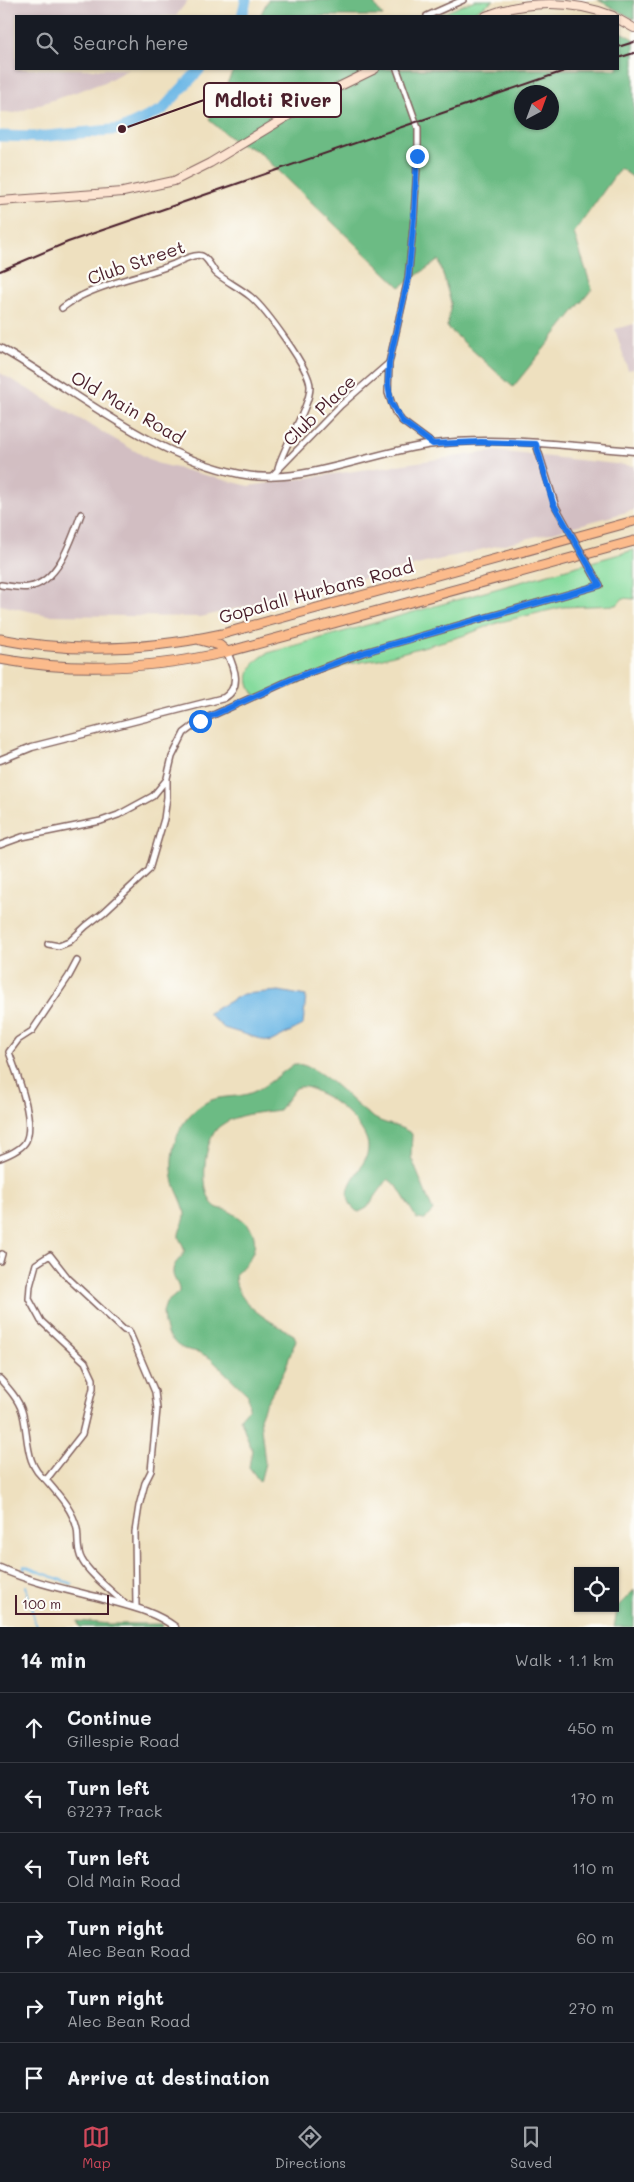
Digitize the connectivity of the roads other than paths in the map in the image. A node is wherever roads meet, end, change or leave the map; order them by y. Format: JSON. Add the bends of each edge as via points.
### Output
{"nodes":[{"id":1,"x":463,"y":0,"type":"edge"},
{"id":2,"x":544,"y":0,"type":"edge"},
{"id":3,"x":428,"y":15,"type":"edge"},
{"id":4,"x":489,"y":15,"type":"edge"},
{"id":5,"x":610,"y":15,"type":"edge"},
{"id":6,"x":619,"y":20,"type":"edge"},
{"id":7,"x":634,"y":28,"type":"edge"},
{"id":8,"x":373,"y":70,"type":"edge"},
{"id":9,"x":398,"y":70,"type":"edge"},
{"id":10,"x":0,"y":201,"type":"edge"},
{"id":11,"x":62,"y":308,"type":"dead end"},
{"id":12,"x":0,"y":348,"type":"edge"},
{"id":13,"x":389,"y":363,"type":"junction"},
{"id":14,"x":433,"y":444,"type":"junction"},
{"id":15,"x":536,"y":444,"type":"junction"},
{"id":16,"x":634,"y":451,"type":"edge"},
{"id":17,"x":278,"y":468,"type":"junction"},
{"id":18,"x":270,"y":478,"type":"junction"},
{"id":19,"x":81,"y":514,"type":"dead end"},
{"id":20,"x":634,"y":521,"type":"edge"},
{"id":21,"x":634,"y":541,"type":"edge"},
{"id":22,"x":2,"y":585,"type":"dead end"},
{"id":23,"x":234,"y":630,"type":"junction"},
{"id":24,"x":0,"y":639,"type":"edge"},
{"id":25,"x":197,"y":639,"type":"junction"},
{"id":26,"x":227,"y":652,"type":"junction"},
{"id":27,"x":0,"y":659,"type":"edge"},
{"id":28,"x":0,"y":760,"type":"edge"},
{"id":29,"x":167,"y":778,"type":"junction"},
{"id":30,"x":156,"y":794,"type":"junction"},
{"id":31,"x":168,"y":797,"type":"junction"},
{"id":32,"x":0,"y":845,"type":"edge"},
{"id":33,"x":48,"y":944,"type":"dead end"},
{"id":34,"x":77,"y":961,"type":"dead end"},
{"id":35,"x":0,"y":1158,"type":"edge"},
{"id":36,"x":2,"y":1254,"type":"dead end"},
{"id":37,"x":0,"y":1261,"type":"edge"},
{"id":38,"x":0,"y":1380,"type":"edge"},
{"id":39,"x":46,"y":1480,"type":"junction"},
{"id":40,"x":0,"y":1568,"type":"edge"},
{"id":41,"x":125,"y":1604,"type":"junction"},
{"id":42,"x":136,"y":1607,"type":"junction"},
{"id":43,"x":176,"y":1627,"type":"edge"}],
"edges":[{"from":1,"to":3,"type":"street"},
{"from":2,"to":4,"type":"main road","via":[[525,2]]},
{"from":2,"to":5,"type":"main road","via":[[577,4]]},
{"from":6,"to":7,"type":"main road"},
{"from":8,"to":10,"type":"main road","via":[[326,93],[174,181],[122,192]]},
{"from":9,"to":13,"type":"street","via":[[418,128],[418,148],[408,279]]},
{"from":11,"to":17,"type":"street","name":"Club Street","via":[[102,288],[186,259],[204,257],[217,273],[258,304],[309,379],[309,394]]},
{"from":12,"to":18,"type":"street","name":"Old Main Road","via":[[176,453],[239,474]]},
{"from":13,"to":14,"type":"street","via":[[388,393],[395,412]]},
{"from":13,"to":17,"type":"street","name":"Club Place"},
{"from":14,"to":15,"type":"street","name":"Old Main Road"},
{"from":14,"to":18,"type":"street","name":"Old Main Road"},
{"from":15,"to":16,"type":"street","name":"Old Main Road"},
{"from":15,"to":29,"type":"street","bridge":true,"via":[[556,507],[600,585],[365,652],[209,716],[190,727],[176,747]]},
{"from":17,"to":18,"type":"street","name":"Club Place"},
{"from":19,"to":22,"type":"street","via":[[52,573],[37,585],[27,588]]},
{"from":20,"to":23,"type":"main road","name":"Gopalall Hurbans Road"},
{"from":21,"to":26,"type":"main road","name":"Gopalall Hurbans Road"},
{"from":23,"to":25,"type":"main road","name":"Gopalall Hurbans Road"},
{"from":23,"to":26,"type":"main road","via":[[226,642]]},
{"from":24,"to":25,"type":"main road","name":"Gopalall Hurbans Road","via":[[88,650]]},
{"from":25,"to":26,"type":"main road","via":[[219,645]]},
{"from":26,"to":27,"type":"main road","name":"Gopalall Hurbans Road","via":[[164,665],[121,668],[56,667]]},
{"from":26,"to":28,"type":"street","via":[[235,680],[232,691],[224,698],[32,747]]},
{"from":29,"to":30,"type":"street"},
{"from":29,"to":31,"type":"street"},
{"from":30,"to":31,"type":"street"},
{"from":30,"to":32,"type":"street","via":[[101,822],[22,836]]},
{"from":31,"to":33,"type":"street","via":[[156,850],[146,873],[69,942],[59,946]]},
{"from":34,"to":35,"type":"street","via":[[32,1030],[8,1052],[25,1097],[28,1135],[22,1146]]},
{"from":36,"to":37,"type":"street"},
{"from":38,"to":39,"type":"street","via":[[22,1411],[33,1464]]},
{"from":39,"to":41,"type":"street","via":[[70,1510],[77,1528],[81,1558],[89,1570]]},
{"from":39,"to":42,"type":"street","via":[[82,1434],[93,1388],[93,1379],[85,1362],[41,1321],[29,1299],[36,1264],[50,1256],[68,1278],[128,1331],[155,1392],[157,1408],[151,1471],[139,1506],[136,1532]]},
{"from":40,"to":41,"type":"street","via":[[38,1582]]},
{"from":41,"to":42,"type":"street"},
{"from":42,"to":43,"type":"street"}]}
